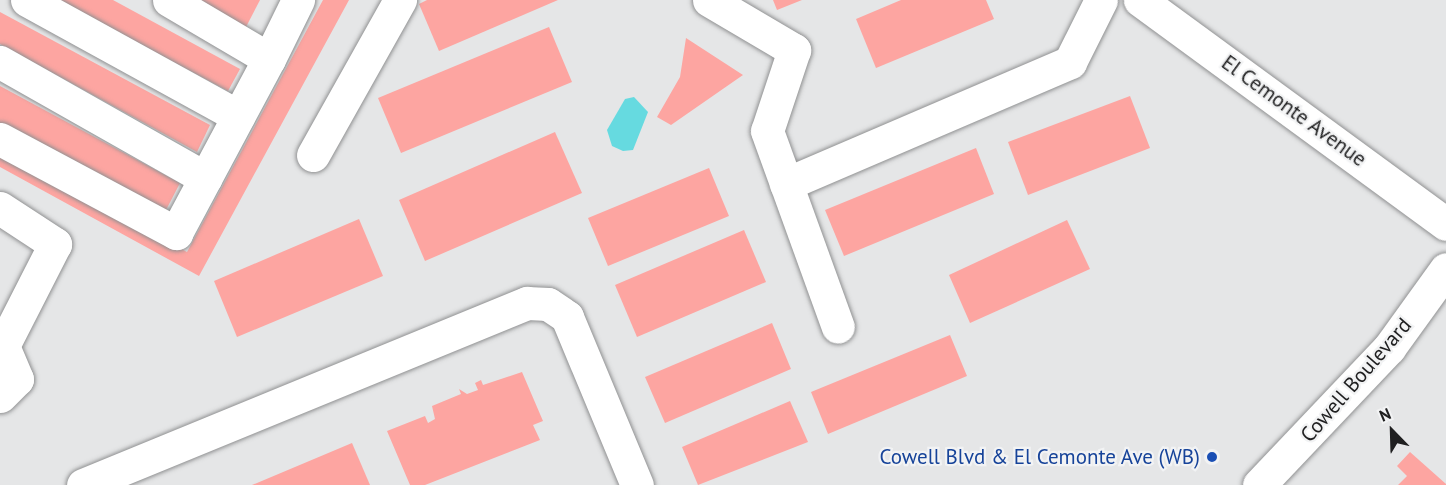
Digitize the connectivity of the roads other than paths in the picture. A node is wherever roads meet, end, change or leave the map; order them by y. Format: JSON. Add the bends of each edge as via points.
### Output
{"nodes":[{"id":1,"x":27,"y":0,"type":"edge"},
{"id":2,"x":169,"y":0,"type":"edge"},
{"id":3,"x":298,"y":0,"type":"edge"},
{"id":4,"x":400,"y":0,"type":"edge"},
{"id":5,"x":709,"y":0,"type":"edge"},
{"id":6,"x":1101,"y":0,"type":"edge"},
{"id":7,"x":1140,"y":0,"type":"edge"},
{"id":8,"x":269,"y":59,"type":"junction"},
{"id":9,"x":0,"y":62,"type":"edge"},
{"id":10,"x":238,"y":116,"type":"junction"},
{"id":11,"x":0,"y":139,"type":"edge"},
{"id":12,"x":313,"y":155,"type":"dead end"},
{"id":13,"x":205,"y":178,"type":"junction"},
{"id":14,"x":786,"y":184,"type":"junction"},
{"id":15,"x":0,"y":208,"type":"edge"},
{"id":16,"x":1446,"y":224,"type":"edge"},
{"id":17,"x":1446,"y":269,"type":"edge"},
{"id":18,"x":838,"y":327,"type":"dead end"},
{"id":19,"x":2,"y":345,"type":"edge"},
{"id":20,"x":0,"y":396,"type":"edge"},
{"id":21,"x":83,"y":485,"type":"edge"},
{"id":22,"x":637,"y":485,"type":"edge"},
{"id":23,"x":1259,"y":485,"type":"edge"}],
"edges":[{"from":1,"to":10,"type":"street"},
{"from":2,"to":8,"type":"street"},
{"from":3,"to":8,"type":"street"},
{"from":4,"to":12,"type":"street"},
{"from":5,"to":14,"type":"street","via":[[794,50],[767,131]]},
{"from":6,"to":14,"type":"street","via":[[1070,62]]},
{"from":7,"to":16,"type":"street","name":"El Cemonte Avenue"},
{"from":8,"to":10,"type":"street"},
{"from":9,"to":13,"type":"street"},
{"from":10,"to":13,"type":"street"},
{"from":11,"to":13,"type":"street","via":[[176,233]]},
{"from":14,"to":18,"type":"street"},
{"from":15,"to":19,"type":"street","via":[[55,244]]},
{"from":17,"to":23,"type":"street","name":"Cowell Boulevard","via":[[1389,348]]},
{"from":19,"to":20,"type":"street","via":[[17,379]]},
{"from":21,"to":22,"type":"street","via":[[527,303],[548,304],[567,317]]}]}
